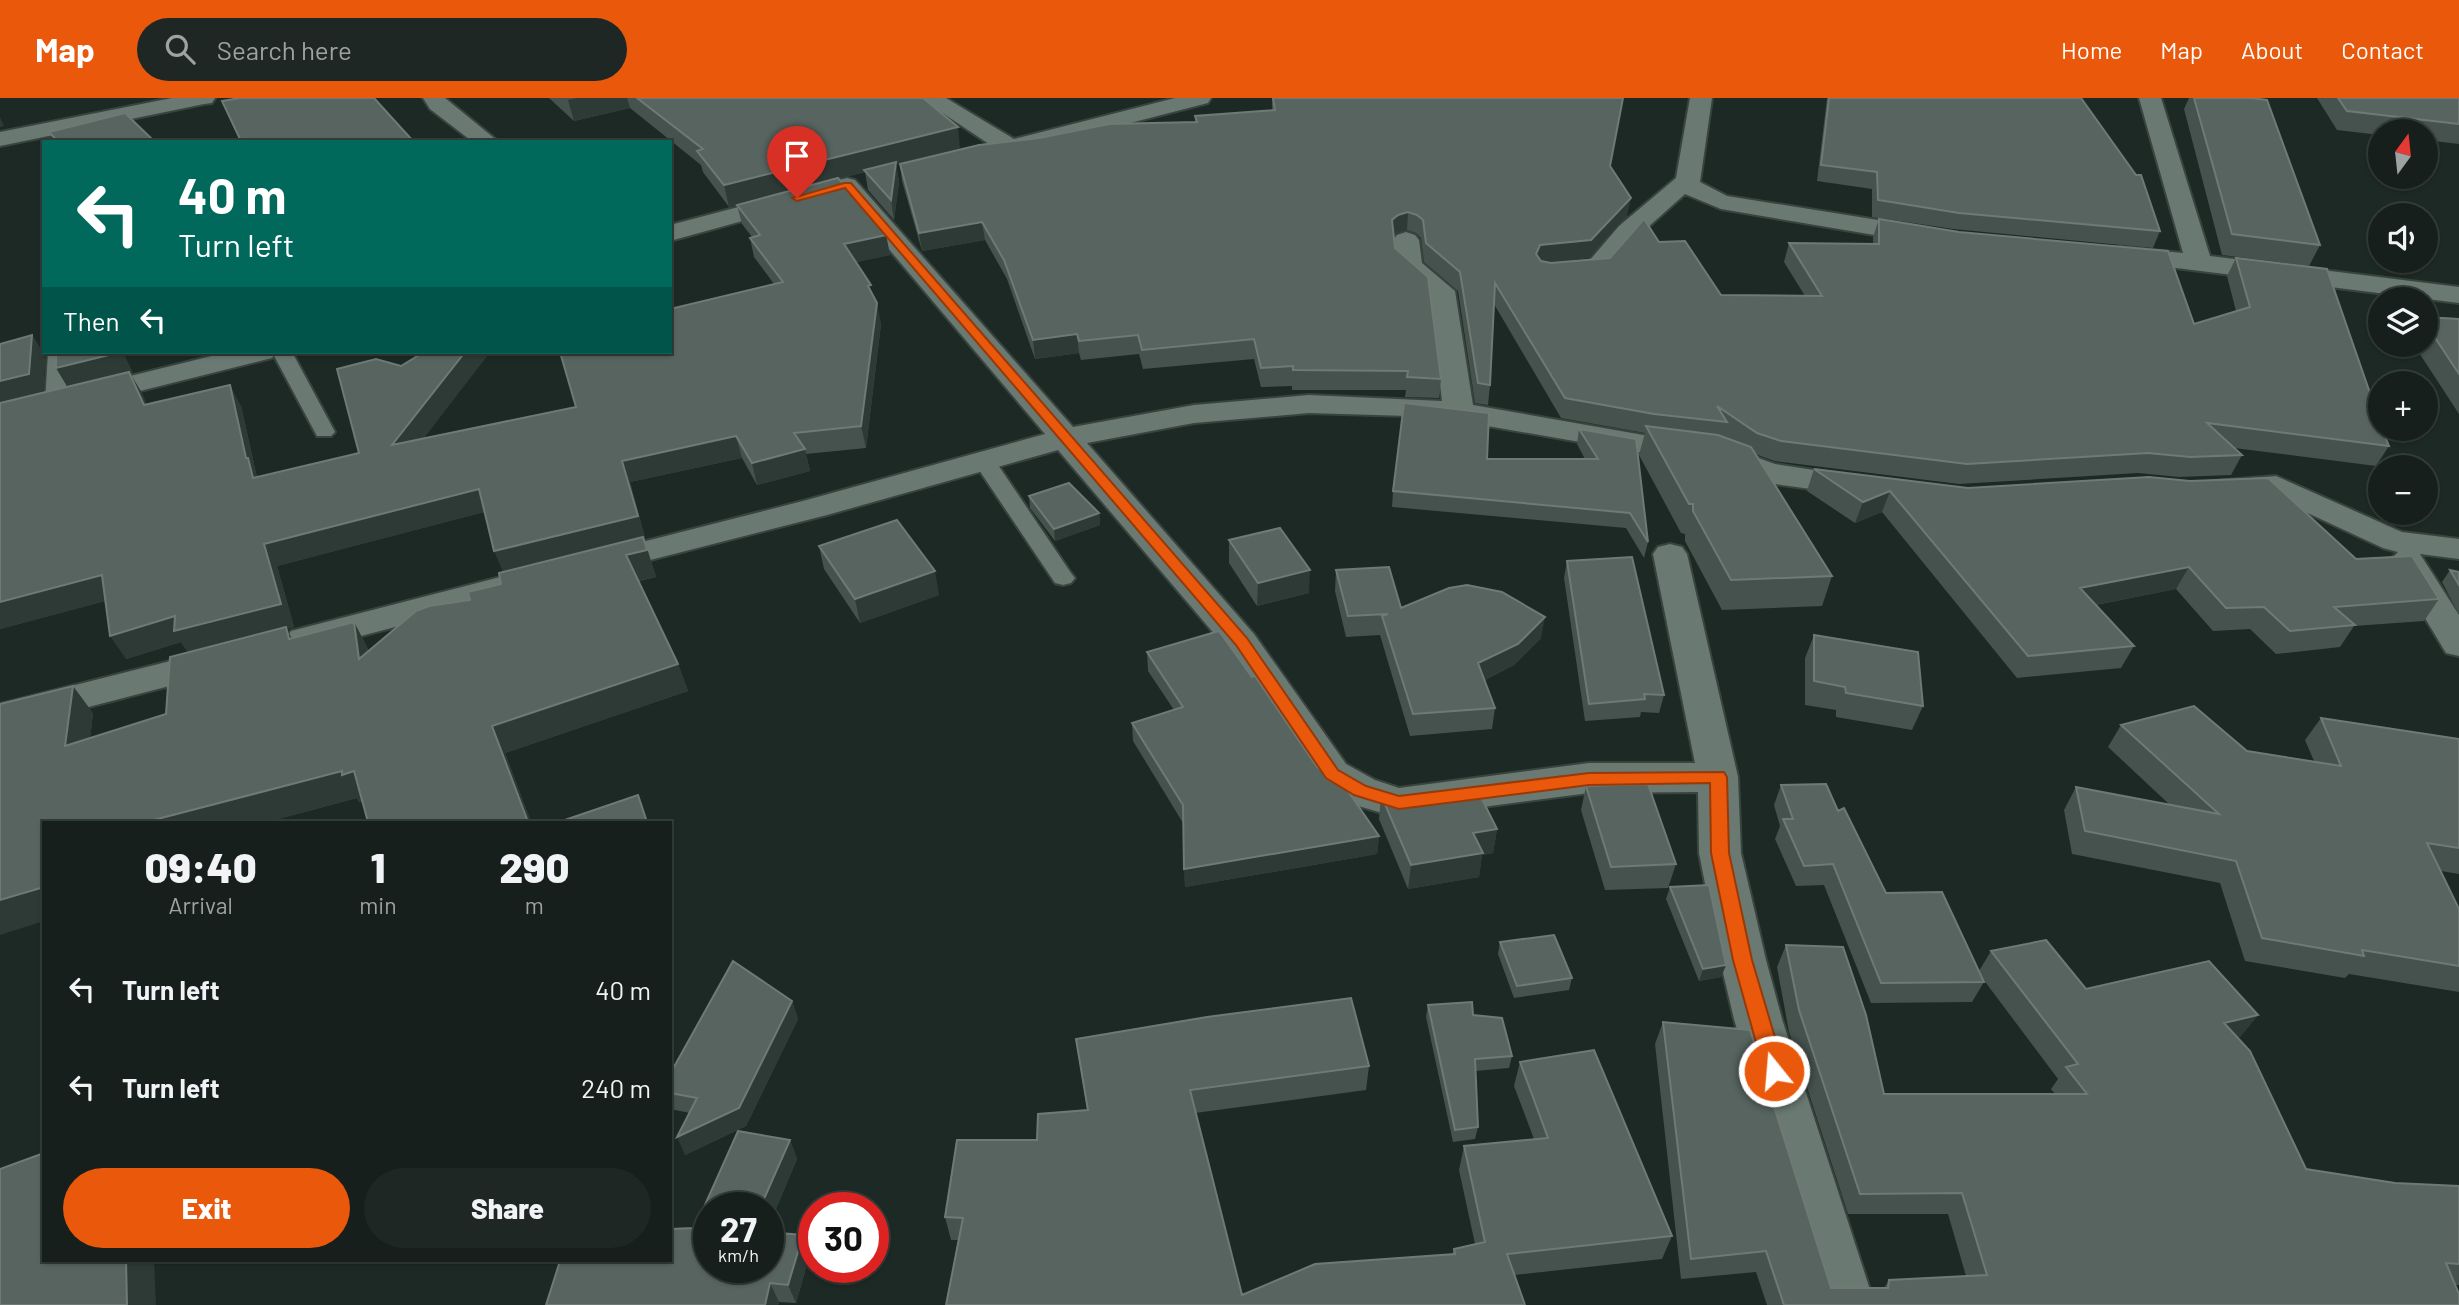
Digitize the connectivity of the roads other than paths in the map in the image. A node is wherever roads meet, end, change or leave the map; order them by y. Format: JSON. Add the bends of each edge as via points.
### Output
{"nodes":[{"id":1,"x":204,"y":98,"type":"edge"},
{"id":2,"x":434,"y":98,"type":"edge"},
{"id":3,"x":931,"y":98,"type":"edge"},
{"id":4,"x":1200,"y":98,"type":"edge"},
{"id":5,"x":1701,"y":98,"type":"edge"},
{"id":6,"x":2150,"y":98,"type":"edge"},
{"id":7,"x":0,"y":139,"type":"edge"},
{"id":8,"x":485,"y":140,"type":"edge"},
{"id":9,"x":1010,"y":146,"type":"junction"},
{"id":10,"x":983,"y":153,"type":"edge"},
{"id":11,"x":874,"y":178,"type":"edge"},
{"id":12,"x":1687,"y":181,"type":"junction"},
{"id":13,"x":826,"y":190,"type":"junction"},
{"id":14,"x":672,"y":232,"type":"edge"},
{"id":15,"x":1406,"y":240,"type":"dead end"},
{"id":16,"x":1953,"y":240,"type":"edge"},
{"id":17,"x":2090,"y":252,"type":"edge"},
{"id":18,"x":2199,"y":262,"type":"junction"},
{"id":19,"x":1548,"y":271,"type":"edge"},
{"id":20,"x":2459,"y":295,"type":"edge"},
{"id":21,"x":58,"y":354,"type":"edge"},
{"id":22,"x":254,"y":354,"type":"edge"},
{"id":23,"x":283,"y":354,"type":"edge"},
{"id":24,"x":55,"y":404,"type":"junction"},
{"id":25,"x":1459,"y":412,"type":"junction"},
{"id":26,"x":0,"y":417,"type":"edge"},
{"id":27,"x":324,"y":432,"type":"dead end"},
{"id":28,"x":1066,"y":438,"type":"junction"},
{"id":29,"x":984,"y":461,"type":"junction"},
{"id":30,"x":1892,"y":489,"type":"edge"},
{"id":31,"x":2192,"y":489,"type":"edge"},
{"id":32,"x":2395,"y":541,"type":"junction"},
{"id":33,"x":2459,"y":549,"type":"edge"},
{"id":34,"x":1670,"y":554,"type":"dead end"},
{"id":35,"x":1063,"y":578,"type":"dead end"},
{"id":36,"x":2459,"y":644,"type":"edge"},
{"id":37,"x":0,"y":717,"type":"edge"},
{"id":38,"x":1718,"y":777,"type":"junction"},
{"id":39,"x":1847,"y":1305,"type":"edge"}],
"edges":[{"from":1,"to":7,"type":"street"},
{"from":2,"to":8,"type":"street"},
{"from":3,"to":9,"type":"street"},
{"from":4,"to":9,"type":"street"},
{"from":5,"to":12,"type":"street"},
{"from":6,"to":18,"type":"street"},
{"from":9,"to":10,"type":"street"},
{"from":11,"to":13,"type":"street"},
{"from":12,"to":16,"type":"street","via":[[1689,187],[1721,202]]},
{"from":12,"to":19,"type":"street","via":[[1638,218],[1597,268]]},
{"from":13,"to":14,"type":"street"},
{"from":13,"to":28,"type":"street"},
{"from":15,"to":25,"type":"street","via":[[1409,266],[1442,291]]},
{"from":17,"to":18,"type":"street"},
{"from":18,"to":20,"type":"street"},
{"from":21,"to":24,"type":"lane"},
{"from":22,"to":24,"type":"street"},
{"from":23,"to":27,"type":"lane"},
{"from":24,"to":26,"type":"street"},
{"from":25,"to":28,"type":"street","via":[[1309,404],[1194,414]]},
{"from":25,"to":30,"type":"street","via":[[1717,452],[1768,473]]},
{"from":28,"to":29,"type":"street"},
{"from":28,"to":38,"type":"street","via":[[1241,642],[1332,774],[1360,790],[1399,803],[1589,779]]},
{"from":29,"to":35,"type":"lane"},
{"from":29,"to":37,"type":"street"},
{"from":31,"to":32,"type":"street","via":[[2276,486]]},
{"from":32,"to":33,"type":"street"},
{"from":32,"to":36,"type":"street"},
{"from":34,"to":38,"type":"street"},
{"from":38,"to":39,"type":"street","via":[[1720,853],[1743,960]]}]}
